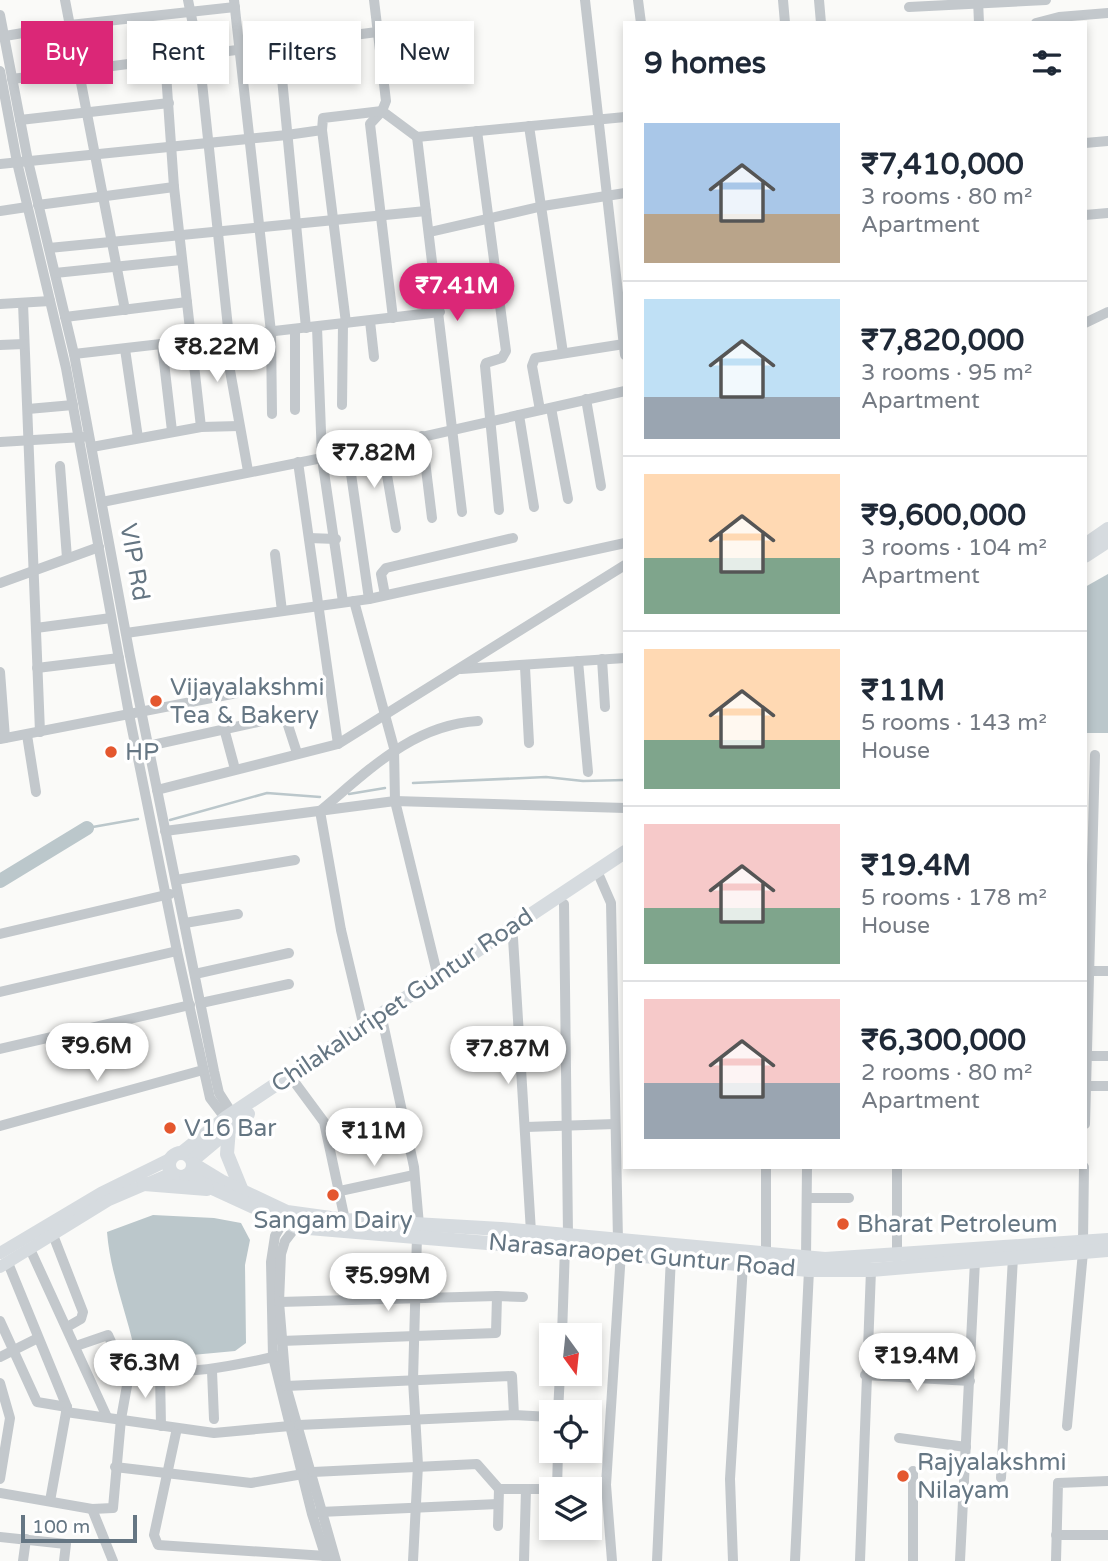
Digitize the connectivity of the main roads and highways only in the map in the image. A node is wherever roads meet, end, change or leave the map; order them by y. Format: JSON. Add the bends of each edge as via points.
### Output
{"nodes":[{"id":1,"x":1108,"y":529,"type":"edge"},
{"id":2,"x":1108,"y":541,"type":"edge"},
{"id":3,"x":1087,"y":544,"type":"edge"},
{"id":4,"x":1087,"y":555,"type":"edge"},
{"id":5,"x":623,"y":854,"type":"edge"},
{"id":6,"x":623,"y":863,"type":"edge"},
{"id":7,"x":599,"y":874,"type":"junction"},
{"id":8,"x":293,"y":1080,"type":"junction"},
{"id":9,"x":231,"y":1121,"type":"junction"},
{"id":10,"x":183,"y":1164,"type":"junction"},
{"id":11,"x":144,"y":1184,"type":"junction"},
{"id":12,"x":219,"y":1191,"type":"junction"},
{"id":13,"x":242,"y":1191,"type":"junction"},
{"id":14,"x":292,"y":1219,"type":"junction"},
{"id":15,"x":418,"y":1231,"type":"junction"},
{"id":16,"x":1108,"y":1240,"type":"edge"},
{"id":17,"x":566,"y":1241,"type":"junction"},
{"id":18,"x":619,"y":1246,"type":"junction"},
{"id":19,"x":1083,"y":1247,"type":"junction"},
{"id":20,"x":1108,"y":1250,"type":"edge"},
{"id":21,"x":3,"y":1261,"type":"edge"},
{"id":22,"x":897,"y":1262,"type":"junction"},
{"id":23,"x":808,"y":1264,"type":"junction"}],
"edges":[{"from":1,"to":3,"type":"highway"},
{"from":2,"to":4,"type":"highway"},
{"from":5,"to":7,"type":"highway","name":"Chilakaluripet Guntur Road"},
{"from":6,"to":7,"type":"highway","name":"Chilakaluripet Guntur Road"},
{"from":7,"to":8,"type":"highway","name":"Chilakaluripet Guntur Road","via":[[363,1027]]},
{"from":7,"to":8,"type":"highway","name":"Chilakaluripet Guntur Road","via":[[564,904]]},
{"from":8,"to":9,"type":"highway","name":"Chilakaluripet Guntur Road"},
{"from":9,"to":10,"type":"highway","name":"Chilakaluripet Guntur Road"},
{"from":9,"to":13,"type":"highway","via":[[227,1154]]},
{"from":10,"to":11,"type":"main road"},
{"from":10,"to":12,"type":"highway","name":"Narasaraopet Guntur Road"},
{"from":10,"to":13,"type":"highway","name":"Narasaraopet Guntur Road"},
{"from":10,"to":21,"type":"main road","via":[[101,1193]]},
{"from":11,"to":12,"type":"highway"},
{"from":11,"to":21,"type":"main road"},
{"from":12,"to":14,"type":"highway","name":"Narasaraopet Guntur Road"},
{"from":13,"to":14,"type":"highway","name":"Narasaraopet Guntur Road"},
{"from":14,"to":15,"type":"highway","name":"Narasaraopet Guntur Road"},
{"from":14,"to":15,"type":"highway","name":"Narasaraopet Guntur Road","via":[[345,1220]]},
{"from":15,"to":17,"type":"highway","name":"Narasaraopet Guntur Road"},
{"from":15,"to":17,"type":"highway","name":"Narasaraopet Guntur Road","via":[[531,1232]]},
{"from":16,"to":19,"type":"highway","name":"Narasaraopet Guntur Road"},
{"from":17,"to":18,"type":"highway","name":"Narasaraopet Guntur Road"},
{"from":18,"to":23,"type":"highway","name":"Narasaraopet Guntur Road","via":[[743,1264]]},
{"from":18,"to":23,"type":"highway","name":"Narasaraopet Guntur Road","via":[[766,1253]]},
{"from":19,"to":20,"type":"highway","name":"Narasaraopet Guntur Road"},
{"from":19,"to":22,"type":"highway","name":"Narasaraopet Guntur Road"},
{"from":19,"to":22,"type":"highway","name":"Narasaraopet Guntur Road","via":[[975,1261]]},
{"from":22,"to":23,"type":"highway","name":"Narasaraopet Guntur Road"},
{"from":22,"to":23,"type":"highway","name":"Narasaraopet Guntur Road","via":[[871,1270]]}]}
